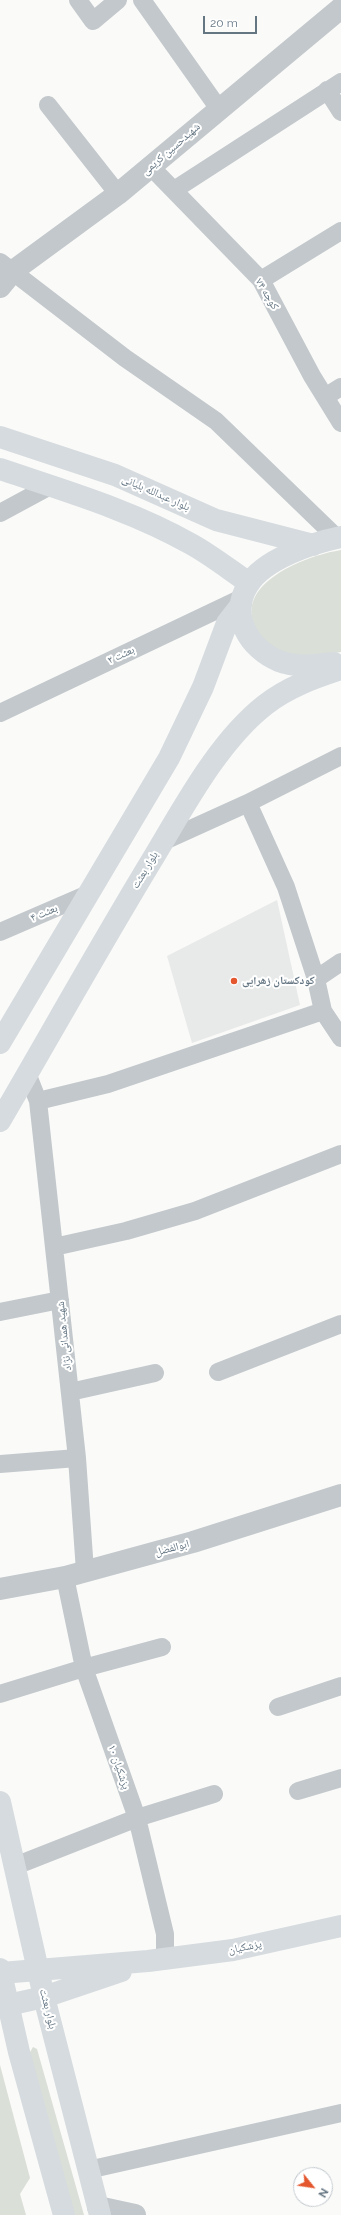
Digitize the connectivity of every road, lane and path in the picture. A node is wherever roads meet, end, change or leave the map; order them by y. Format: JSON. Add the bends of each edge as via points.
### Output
{"nodes":[{"id":1,"x":78,"y":0,"type":"edge"},
{"id":2,"x":118,"y":0,"type":"edge"},
{"id":3,"x":142,"y":0,"type":"edge"},
{"id":4,"x":341,"y":8,"type":"edge"},
{"id":5,"x":334,"y":86,"type":"edge"},
{"id":6,"x":48,"y":105,"type":"dead end"},
{"id":7,"x":219,"y":109,"type":"junction"},
{"id":8,"x":341,"y":112,"type":"edge"},
{"id":9,"x":151,"y":167,"type":"junction"},
{"id":10,"x":174,"y":190,"type":"junction"},
{"id":11,"x":118,"y":194,"type":"junction"},
{"id":12,"x":341,"y":231,"type":"edge"},
{"id":13,"x":4,"y":273,"type":"edge"},
{"id":14,"x":261,"y":280,"type":"junction"},
{"id":15,"x":341,"y":387,"type":"edge"},
{"id":16,"x":325,"y":397,"type":"junction"},
{"id":17,"x":341,"y":423,"type":"edge"},
{"id":18,"x":0,"y":437,"type":"edge"},
{"id":19,"x":0,"y":469,"type":"edge"},
{"id":20,"x":50,"y":486,"type":"junction"},
{"id":21,"x":0,"y":513,"type":"edge"},
{"id":22,"x":339,"y":538,"type":"edge"},
{"id":23,"x":313,"y":545,"type":"junction"},
{"id":24,"x":244,"y":595,"type":"junction"},
{"id":25,"x":341,"y":662,"type":"edge"},
{"id":26,"x":341,"y":670,"type":"edge"},
{"id":27,"x":0,"y":713,"type":"edge"},
{"id":28,"x":341,"y":756,"type":"edge"},
{"id":29,"x":248,"y":803,"type":"junction"},
{"id":30,"x":162,"y":842,"type":"junction"},
{"id":31,"x":88,"y":894,"type":"junction"},
{"id":32,"x":0,"y":932,"type":"edge"},
{"id":33,"x":341,"y":962,"type":"edge"},
{"id":34,"x":316,"y":979,"type":"junction"},
{"id":35,"x":324,"y":1011,"type":"junction"},
{"id":36,"x":341,"y":1038,"type":"edge"},
{"id":37,"x":0,"y":1043,"type":"edge"},
{"id":38,"x":27,"y":1073,"type":"junction"},
{"id":39,"x":38,"y":1101,"type":"junction"},
{"id":40,"x":0,"y":1121,"type":"edge"},
{"id":41,"x":341,"y":1154,"type":"edge"},
{"id":42,"x":54,"y":1246,"type":"junction"},
{"id":43,"x":60,"y":1300,"type":"junction"},
{"id":44,"x":0,"y":1312,"type":"edge"},
{"id":45,"x":341,"y":1324,"type":"edge"},
{"id":46,"x":218,"y":1372,"type":"dead end"},
{"id":47,"x":155,"y":1373,"type":"dead end"},
{"id":48,"x":70,"y":1392,"type":"junction"},
{"id":49,"x":77,"y":1458,"type":"junction"},
{"id":50,"x":0,"y":1464,"type":"edge"},
{"id":51,"x":341,"y":1495,"type":"edge"},
{"id":52,"x":75,"y":1574,"type":"junction"},
{"id":53,"x":0,"y":1589,"type":"edge"},
{"id":54,"x":162,"y":1647,"type":"dead end"},
{"id":55,"x":84,"y":1668,"type":"junction"},
{"id":56,"x":341,"y":1686,"type":"edge"},
{"id":57,"x":0,"y":1694,"type":"edge"},
{"id":58,"x":278,"y":1707,"type":"dead end"},
{"id":59,"x":341,"y":1778,"type":"edge"},
{"id":60,"x":298,"y":1791,"type":"dead end"},
{"id":61,"x":214,"y":1794,"type":"dead end"},
{"id":62,"x":0,"y":1802,"type":"edge"},
{"id":63,"x":137,"y":1818,"type":"junction"},
{"id":64,"x":15,"y":1866,"type":"junction"},
{"id":65,"x":341,"y":1926,"type":"edge"},
{"id":66,"x":157,"y":1960,"type":"junction"},
{"id":67,"x":39,"y":1969,"type":"junction"},
{"id":68,"x":0,"y":1972,"type":"edge"},
{"id":69,"x":44,"y":1997,"type":"junction"},
{"id":70,"x":4,"y":2005,"type":"edge"},
{"id":71,"x":0,"y":2042,"type":"edge"},
{"id":72,"x":19,"y":2052,"type":"junction"},
{"id":73,"x":341,"y":2113,"type":"edge"},
{"id":74,"x":88,"y":2170,"type":"junction"},
{"id":75,"x":99,"y":2211,"type":"edge"},
{"id":76,"x":64,"y":2215,"type":"edge"},
{"id":77,"x":135,"y":2215,"type":"edge"}],
"edges":[{"from":1,"to":2,"type":"street","via":[[93,21]]},
{"from":3,"to":7,"type":"street"},
{"from":4,"to":7,"type":"street","name":"شهیدحسین کریمی"},
{"from":5,"to":8,"type":"street"},
{"from":5,"to":10,"type":"street"},
{"from":6,"to":11,"type":"street"},
{"from":7,"to":9,"type":"street","name":"شهیدحسین کریمی"},
{"from":9,"to":10,"type":"street","name":"کوچه ۷۴"},
{"from":9,"to":11,"type":"street","name":"شهیدحسین کریمی"},
{"from":10,"to":14,"type":"street","name":"کوچه ۷۴"},
{"from":11,"to":13,"type":"street","name":"شهیدحسین کریمی"},
{"from":12,"to":14,"type":"street"},
{"from":13,"to":22,"type":"street","via":[[216,421]]},
{"from":14,"to":16,"type":"street","name":"کوچه ۷۴"},
{"from":15,"to":16,"type":"street"},
{"from":16,"to":17,"type":"street","name":"کوچه ۷۴"},
{"from":18,"to":23,"type":"main road","name":"بلوار عبدالله بلیانی","via":[[115,475],[216,520]]},
{"from":19,"to":20,"type":"main road"},
{"from":20,"to":21,"type":"street"},
{"from":20,"to":24,"type":"main road","via":[[104,504],[192,544]]},
{"from":22,"to":23,"type":"main road"},
{"from":23,"to":24,"type":"main road","via":[[285,555],[267,567]]},
{"from":24,"to":25,"type":"main road","via":[[243,628],[262,652],[280,662],[290,664],[307,666]]},
{"from":24,"to":27,"type":"street","name":"بعثت ۲"},
{"from":24,"to":31,"type":"main road","via":[[227,623],[182,734]]},
{"from":26,"to":30,"type":"main road","name":"بلوار بعثت","via":[[301,683],[259,710],[226,745]]},
{"from":28,"to":29,"type":"street"},
{"from":29,"to":30,"type":"street"},
{"from":29,"to":34,"type":"street","via":[[286,888]]},
{"from":30,"to":38,"type":"main road","name":"بلوار بعثت"},
{"from":31,"to":32,"type":"street","name":"بعثت ۴"},
{"from":31,"to":37,"type":"main road"},
{"from":33,"to":34,"type":"street"},
{"from":34,"to":35,"type":"street"},
{"from":35,"to":36,"type":"street"},
{"from":35,"to":39,"type":"street","via":[[108,1084]]},
{"from":38,"to":39,"type":"street","name":"شهید همدانی نژاد"},
{"from":38,"to":40,"type":"main road","name":"بلوار بعثت"},
{"from":39,"to":42,"type":"street","name":"شهید همدانی نژاد"},
{"from":41,"to":42,"type":"street","via":[[195,1212],[126,1231]]},
{"from":42,"to":43,"type":"street","name":"شهید همدانی نژاد"},
{"from":43,"to":44,"type":"street"},
{"from":43,"to":48,"type":"street","name":"شهید همدانی نژاد"},
{"from":45,"to":46,"type":"street"},
{"from":47,"to":48,"type":"street"},
{"from":48,"to":49,"type":"street","name":"شهید همدانی نژاد"},
{"from":49,"to":50,"type":"street"},
{"from":49,"to":52,"type":"street","name":"شهید همدانی نژاد"},
{"from":51,"to":52,"type":"street","name":"ابوالفضل","via":[[193,1542]]},
{"from":52,"to":53,"type":"street","name":"ابوالفضل"},
{"from":52,"to":55,"type":"street","name":"پزشکیان ۱۰"},
{"from":54,"to":55,"type":"street"},
{"from":55,"to":57,"type":"street"},
{"from":55,"to":63,"type":"street","name":"پزشکیان ۱۰"},
{"from":56,"to":58,"type":"street"},
{"from":59,"to":60,"type":"street"},
{"from":61,"to":63,"type":"street"},
{"from":62,"to":64,"type":"main road","name":"بلوار بعثت"},
{"from":63,"to":64,"type":"street"},
{"from":63,"to":66,"type":"street","name":"پزشکیان ۱۰","via":[[165,1934]]},
{"from":64,"to":67,"type":"main road","name":"بلوار بعثت"},
{"from":65,"to":66,"type":"main road","name":"پزشکیان","via":[[233,1950]]},
{"from":66,"to":67,"type":"main road","name":"پزشکیان"},
{"from":66,"to":69,"type":"main road","name":"پزشکیان"},
{"from":67,"to":68,"type":"main road","name":"پزشکیان"},
{"from":67,"to":69,"type":"main road","name":"بلوار بعثت"},
{"from":68,"to":70,"type":"main road"},
{"from":69,"to":70,"type":"main road","name":"پزشکیان"},
{"from":69,"to":74,"type":"main road","name":"بلوار بعثت"},
{"from":70,"to":72,"type":"main road"},
{"from":71,"to":72,"type":"main road"},
{"from":72,"to":76,"type":"main road"},
{"from":73,"to":74,"type":"street"},
{"from":74,"to":75,"type":"main road","name":"بلوار بعثت"},
{"from":75,"to":77,"type":"street"}]}
